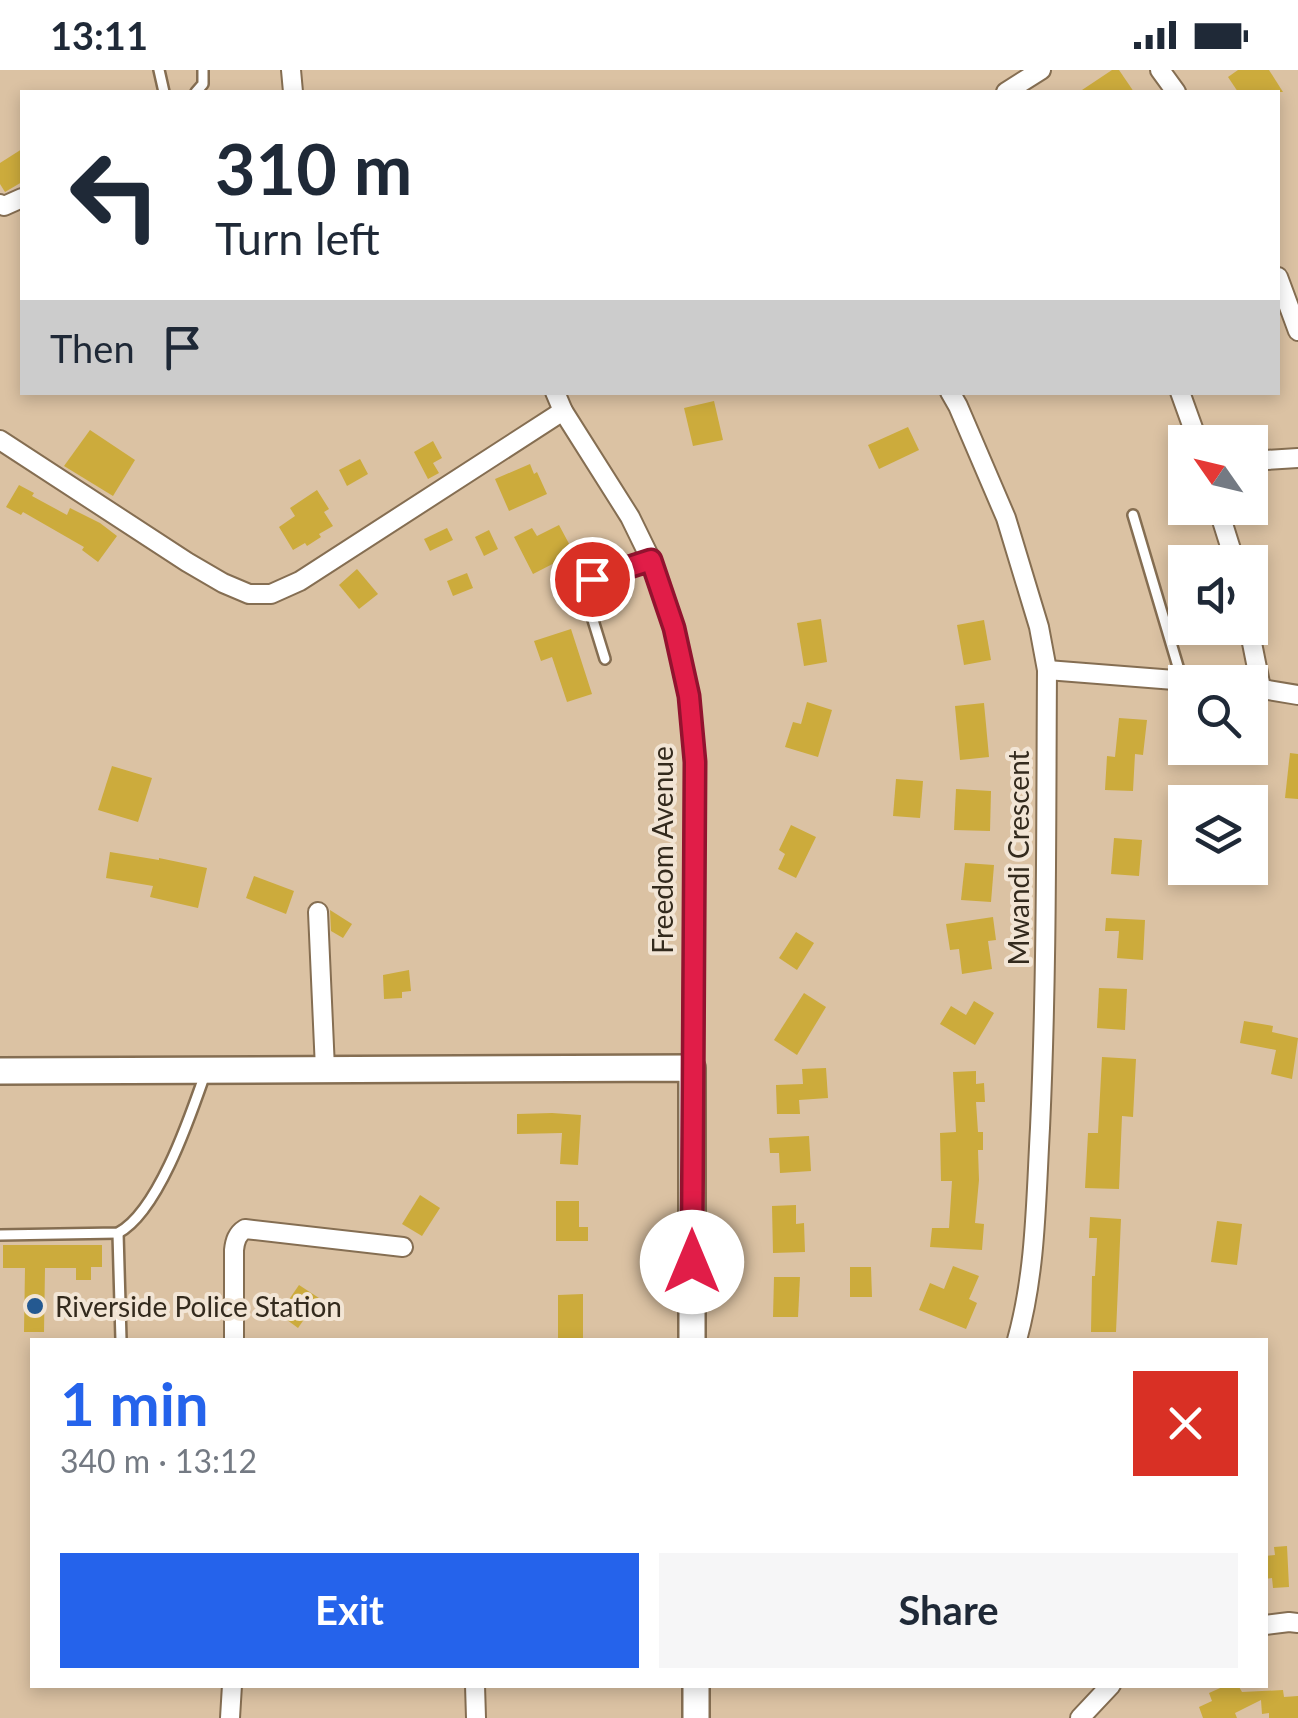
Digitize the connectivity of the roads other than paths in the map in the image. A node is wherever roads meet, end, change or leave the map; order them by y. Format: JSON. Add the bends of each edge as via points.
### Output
{"nodes":[{"id":1,"x":1041,"y":70,"type":"edge"},
{"id":2,"x":1009,"y":90,"type":"edge"},
{"id":3,"x":1280,"y":282,"type":"edge"},
{"id":4,"x":1298,"y":331,"type":"edge"},
{"id":5,"x":555,"y":395,"type":"edge"},
{"id":6,"x":951,"y":395,"type":"edge"},
{"id":7,"x":1181,"y":395,"type":"edge"},
{"id":8,"x":563,"y":411,"type":"junction"},
{"id":9,"x":1192,"y":425,"type":"edge"},
{"id":10,"x":0,"y":440,"type":"edge"},
{"id":11,"x":1298,"y":458,"type":"edge"},
{"id":12,"x":1268,"y":460,"type":"edge"},
{"id":13,"x":1132,"y":515,"type":"dead end"},
{"id":14,"x":651,"y":560,"type":"junction"},
{"id":15,"x":605,"y":659,"type":"dead end"},
{"id":16,"x":1185,"y":665,"type":"edge"},
{"id":17,"x":1047,"y":670,"type":"junction"},
{"id":18,"x":1168,"y":680,"type":"edge"},
{"id":19,"x":1268,"y":689,"type":"edge"},
{"id":20,"x":1298,"y":695,"type":"edge"},
{"id":21,"x":318,"y":912,"type":"dead end"},
{"id":22,"x":692,"y":1068,"type":"junction"},
{"id":23,"x":325,"y":1069,"type":"junction"},
{"id":24,"x":207,"y":1070,"type":"junction"},
{"id":25,"x":0,"y":1071,"type":"edge"},
{"id":26,"x":118,"y":1232,"type":"junction"},
{"id":27,"x":0,"y":1235,"type":"edge"},
{"id":28,"x":403,"y":1246,"type":"dead end"},
{"id":29,"x":121,"y":1338,"type":"edge"},
{"id":30,"x":234,"y":1338,"type":"edge"},
{"id":31,"x":692,"y":1338,"type":"edge"},
{"id":32,"x":1017,"y":1338,"type":"edge"},
{"id":33,"x":1298,"y":1623,"type":"edge"},
{"id":34,"x":1268,"y":1624,"type":"edge"},
{"id":35,"x":232,"y":1688,"type":"edge"},
{"id":36,"x":475,"y":1688,"type":"edge"},
{"id":37,"x":696,"y":1688,"type":"edge"},
{"id":38,"x":1108,"y":1688,"type":"edge"},
{"id":39,"x":230,"y":1718,"type":"edge"},
{"id":40,"x":476,"y":1718,"type":"edge"},
{"id":41,"x":696,"y":1718,"type":"edge"},
{"id":42,"x":1080,"y":1718,"type":"edge"}],
"edges":[{"from":1,"to":2,"type":"street"},
{"from":3,"to":4,"type":"street"},
{"from":5,"to":8,"type":"street","name":"Freedom Avenue"},
{"from":6,"to":17,"type":"street","name":"Mwandi Crescent","via":[[1006,518]]},
{"from":7,"to":9,"type":"street"},
{"from":8,"to":10,"type":"street","via":[[270,594],[248,594],[211,576]]},
{"from":8,"to":14,"type":"street","name":"Freedom Avenue"},
{"from":11,"to":12,"type":"street"},
{"from":13,"to":16,"type":"lane"},
{"from":14,"to":15,"type":"lane","via":[[587,584]]},
{"from":14,"to":22,"type":"street","name":"Freedom Avenue","via":[[689,696],[695,762]]},
{"from":17,"to":18,"type":"street"},
{"from":17,"to":32,"type":"street","name":"Mwandi Crescent","via":[[1044,1036],[1032,1258]]},
{"from":19,"to":20,"type":"street"},
{"from":21,"to":23,"type":"street"},
{"from":22,"to":23,"type":"main road"},
{"from":22,"to":31,"type":"main road","name":"Freedom Avenue"},
{"from":23,"to":24,"type":"main road"},
{"from":24,"to":25,"type":"main road"},
{"from":24,"to":26,"type":"lane","via":[[170,1163],[145,1208]]},
{"from":26,"to":27,"type":"lane"},
{"from":26,"to":29,"type":"lane"},
{"from":28,"to":30,"type":"street","via":[[245,1229],[235,1240]]},
{"from":33,"to":34,"type":"street"},
{"from":35,"to":39,"type":"street"},
{"from":36,"to":40,"type":"street"},
{"from":37,"to":41,"type":"main road"},
{"from":38,"to":42,"type":"street"}]}
